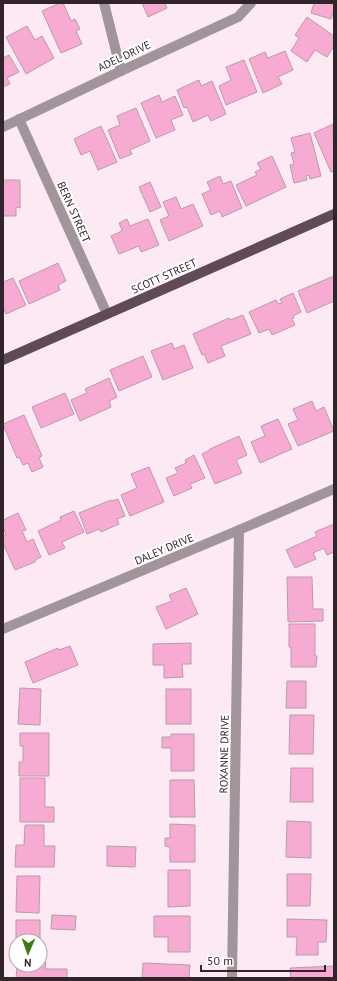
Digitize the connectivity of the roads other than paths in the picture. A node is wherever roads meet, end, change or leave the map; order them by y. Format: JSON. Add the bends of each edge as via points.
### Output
{"nodes":[{"id":1,"x":104,"y":3,"type":"edge"},
{"id":2,"x":251,"y":3,"type":"edge"},
{"id":3,"x":121,"y":70,"type":"junction"},
{"id":4,"x":18,"y":119,"type":"junction"},
{"id":5,"x":3,"y":126,"type":"edge"},
{"id":6,"x":334,"y":214,"type":"edge"},
{"id":7,"x":107,"y":314,"type":"junction"},
{"id":8,"x":3,"y":360,"type":"edge"},
{"id":9,"x":334,"y":489,"type":"edge"},
{"id":10,"x":239,"y":530,"type":"junction"},
{"id":11,"x":3,"y":629,"type":"edge"},
{"id":12,"x":232,"y":978,"type":"edge"}],
"edges":[{"from":1,"to":3,"type":"street"},
{"from":2,"to":3,"type":"street","name":"ADEL DRIVE","via":[[238,17]]},
{"from":3,"to":4,"type":"street","name":"ADEL DRIVE"},
{"from":4,"to":5,"type":"street","name":"ADEL DRIVE"},
{"from":4,"to":7,"type":"street","name":"BERN STREET"},
{"from":6,"to":7,"type":"main road","name":"SCOTT STREET"},
{"from":7,"to":8,"type":"main road","name":"SCOTT STREET"},
{"from":9,"to":10,"type":"street","name":"DALEY DRIVE"},
{"from":10,"to":11,"type":"street","name":"DALEY DRIVE"},
{"from":10,"to":12,"type":"street","name":"ROXANNE DRIVE"}]}
